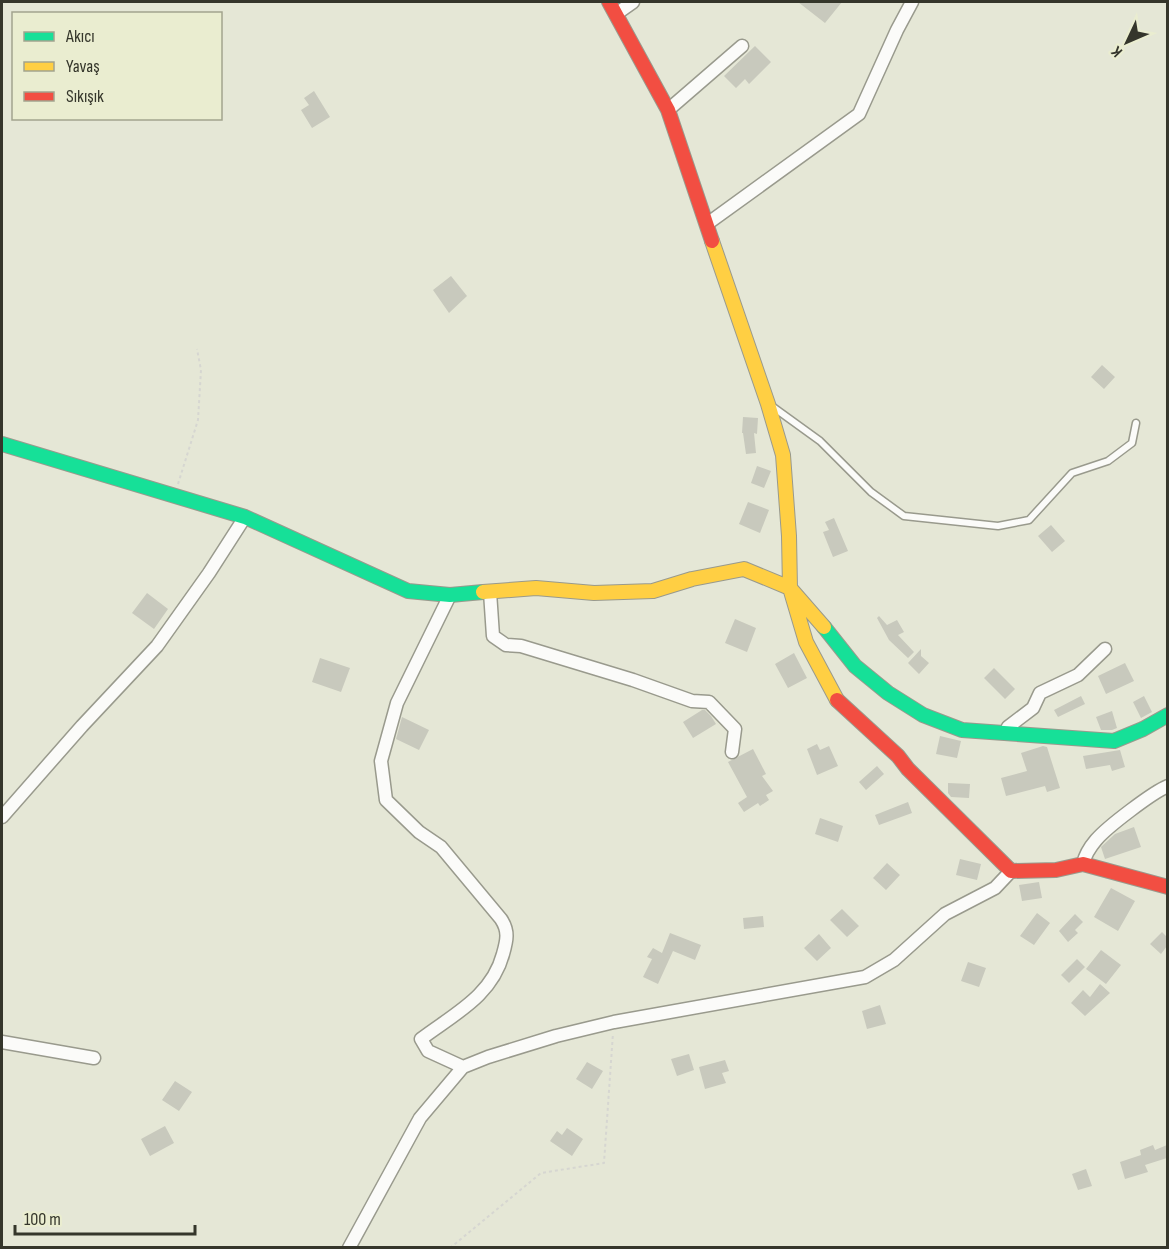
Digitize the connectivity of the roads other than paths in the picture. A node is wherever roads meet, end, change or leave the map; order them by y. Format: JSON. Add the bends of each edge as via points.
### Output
{"nodes":[{"id":1,"x":633,"y":2,"type":"edge"},
{"id":2,"x":912,"y":2,"type":"edge"},
{"id":3,"x":612,"y":8,"type":"edge"},
{"id":4,"x":742,"y":46,"type":"dead end"},
{"id":5,"x":668,"y":110,"type":"junction"},
{"id":6,"x":707,"y":224,"type":"junction"},
{"id":7,"x":768,"y":404,"type":"junction"},
{"id":8,"x":1136,"y":423,"type":"dead end"},
{"id":9,"x":2,"y":444,"type":"edge"},
{"id":10,"x":245,"y":517,"type":"junction"},
{"id":11,"x":790,"y":588,"type":"junction"},
{"id":12,"x":490,"y":591,"type":"junction"},
{"id":13,"x":450,"y":595,"type":"junction"},
{"id":14,"x":1105,"y":649,"type":"dead end"},
{"id":15,"x":1167,"y":715,"type":"edge"},
{"id":16,"x":1005,"y":733,"type":"junction"},
{"id":17,"x":732,"y":752,"type":"dead end"},
{"id":18,"x":1167,"y":786,"type":"edge"},
{"id":19,"x":2,"y":817,"type":"edge"},
{"id":20,"x":1083,"y":864,"type":"junction"},
{"id":21,"x":1011,"y":871,"type":"junction"},
{"id":22,"x":1167,"y":887,"type":"edge"},
{"id":23,"x":2,"y":1042,"type":"edge"},
{"id":24,"x":94,"y":1058,"type":"dead end"},
{"id":25,"x":462,"y":1067,"type":"junction"},
{"id":26,"x":349,"y":1248,"type":"edge"}],
"edges":[{"from":1,"to":3,"type":"street"},
{"from":2,"to":6,"type":"street","via":[[859,114]]},
{"from":3,"to":5,"type":"street"},
{"from":4,"to":5,"type":"street"},
{"from":5,"to":6,"type":"street"},
{"from":6,"to":7,"type":"street"},
{"from":7,"to":8,"type":"lane","via":[[820,441],[871,492],[904,516],[998,526],[1029,520],[1072,473],[1108,461],[1132,442]]},
{"from":7,"to":11,"type":"street","via":[[783,455]]},
{"from":9,"to":10,"type":"street"},
{"from":10,"to":13,"type":"street","via":[[408,591]]},
{"from":10,"to":19,"type":"street","via":[[157,646]]},
{"from":11,"to":12,"type":"street","via":[[744,569],[653,591]]},
{"from":11,"to":16,"type":"street","via":[[855,666],[888,693],[924,715],[962,730]]},
{"from":11,"to":21,"type":"street","via":[[806,642],[838,702],[898,756]]},
{"from":12,"to":13,"type":"street"},
{"from":12,"to":17,"type":"street","via":[[493,636],[506,645],[521,646],[692,701],[709,702],[735,729]]},
{"from":13,"to":25,"type":"street","via":[[397,703],[381,761],[386,800],[441,847],[507,928],[499,971],[483,993],[421,1039],[428,1051]]},
{"from":14,"to":16,"type":"street","via":[[1078,675],[1040,693],[1033,708]]},
{"from":15,"to":16,"type":"street","via":[[1114,741]]},
{"from":18,"to":20,"type":"street","via":[[1097,838]]},
{"from":20,"to":21,"type":"street"},
{"from":20,"to":22,"type":"street"},
{"from":21,"to":25,"type":"street","via":[[995,888],[945,914],[894,960],[865,977],[614,1022],[556,1036]]},
{"from":23,"to":24,"type":"street"},
{"from":25,"to":26,"type":"street","via":[[420,1118]]}]}
